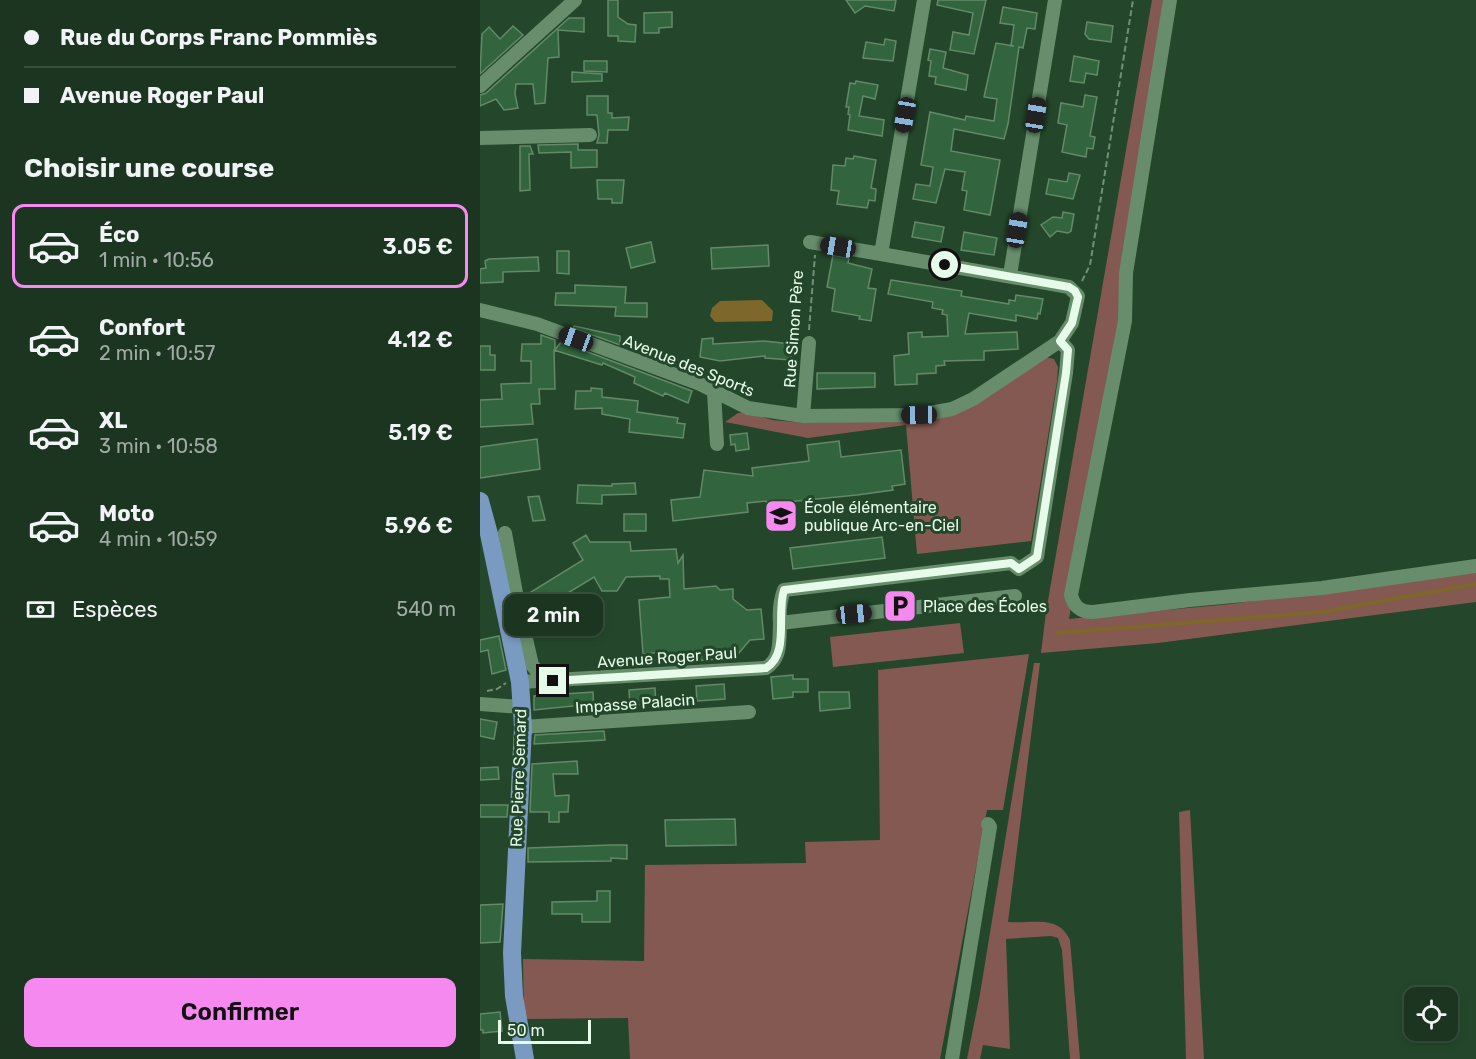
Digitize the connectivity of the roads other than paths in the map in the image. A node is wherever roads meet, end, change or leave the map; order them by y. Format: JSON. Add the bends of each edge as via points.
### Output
{"nodes":[{"id":1,"x":575,"y":0,"type":"edge"},
{"id":2,"x":924,"y":0,"type":"edge"},
{"id":3,"x":1055,"y":0,"type":"edge"},
{"id":4,"x":1170,"y":0,"type":"edge"},
{"id":5,"x":480,"y":87,"type":"edge"},
{"id":6,"x":590,"y":135,"type":"dead end"},
{"id":7,"x":480,"y":138,"type":"edge"},
{"id":8,"x":813,"y":243,"type":"road end"},
{"id":9,"x":881,"y":254,"type":"junction"},
{"id":10,"x":1010,"y":275,"type":"junction"},
{"id":11,"x":480,"y":310,"type":"edge"},
{"id":12,"x":1060,"y":341,"type":"junction"},
{"id":13,"x":809,"y":343,"type":"road end"},
{"id":14,"x":714,"y":392,"type":"junction"},
{"id":15,"x":803,"y":416,"type":"junction"},
{"id":16,"x":717,"y":444,"type":"dead end"},
{"id":17,"x":480,"y":501,"type":"edge"},
{"id":18,"x":505,"y":533,"type":"dead end"},
{"id":19,"x":1476,"y":566,"type":"edge"},
{"id":20,"x":1015,"y":596,"type":"dead end"},
{"id":21,"x":510,"y":606,"type":"junction"},
{"id":22,"x":780,"y":623,"type":"junction"},
{"id":23,"x":523,"y":672,"type":"junction"},
{"id":24,"x":553,"y":681,"type":"junction"},
{"id":25,"x":480,"y":704,"type":"edge"},
{"id":26,"x":522,"y":707,"type":"junction"},
{"id":27,"x":749,"y":712,"type":"dead end"},
{"id":28,"x":523,"y":727,"type":"junction"},
{"id":29,"x":988,"y":824,"type":"dead end"},
{"id":30,"x":525,"y":1059,"type":"edge"},
{"id":31,"x":952,"y":1059,"type":"edge"}],
"edges":[{"from":1,"to":5,"type":"street"},
{"from":2,"to":9,"type":"street"},
{"from":3,"to":10,"type":"street"},
{"from":4,"to":19,"type":"street","via":[[1126,273],[1125,321],[1071,595],[1073,604],[1093,612],[1322,588]]},
{"from":6,"to":7,"type":"street"},
{"from":8,"to":9,"type":"street"},
{"from":9,"to":10,"type":"street"},
{"from":10,"to":12,"type":"street","name":"Avenue des Sports","via":[[1072,289],[1078,297],[1072,323]]},
{"from":11,"to":14,"type":"street","name":"Avenue des Sports","via":[[537,324]]},
{"from":12,"to":15,"type":"street","name":"Avenue des Sports","via":[[952,409],[919,415]]},
{"from":12,"to":22,"type":"street","via":[[1068,350],[1066,373],[1037,557],[1019,569],[1011,563],[784,590]]},
{"from":13,"to":15,"type":"street","name":"Rue Simon Père"},
{"from":14,"to":15,"type":"street","name":"Avenue des Sports","via":[[748,408]]},
{"from":14,"to":16,"type":"street"},
{"from":17,"to":21,"type":"main road","name":"Rue Pierre Semard"},
{"from":18,"to":21,"type":"street"},
{"from":20,"to":22,"type":"street"},
{"from":21,"to":23,"type":"main road","name":"Rue Pierre Semard"},
{"from":22,"to":24,"type":"street","name":"Avenue Roger Paul","via":[[779,650],[775,662],[766,668]]},
{"from":23,"to":24,"type":"street","name":"Avenue Roger Paul"},
{"from":23,"to":24,"type":"street"},
{"from":23,"to":26,"type":"main road","name":"Rue Pierre Semard"},
{"from":25,"to":26,"type":"street"},
{"from":26,"to":28,"type":"main road","name":"Rue Pierre Semard"},
{"from":27,"to":28,"type":"street","name":"Impasse Palacin"},
{"from":28,"to":30,"type":"main road","name":"Rue Pierre Semard","via":[[512,953],[514,996]]},
{"from":29,"to":31,"type":"street"}]}
